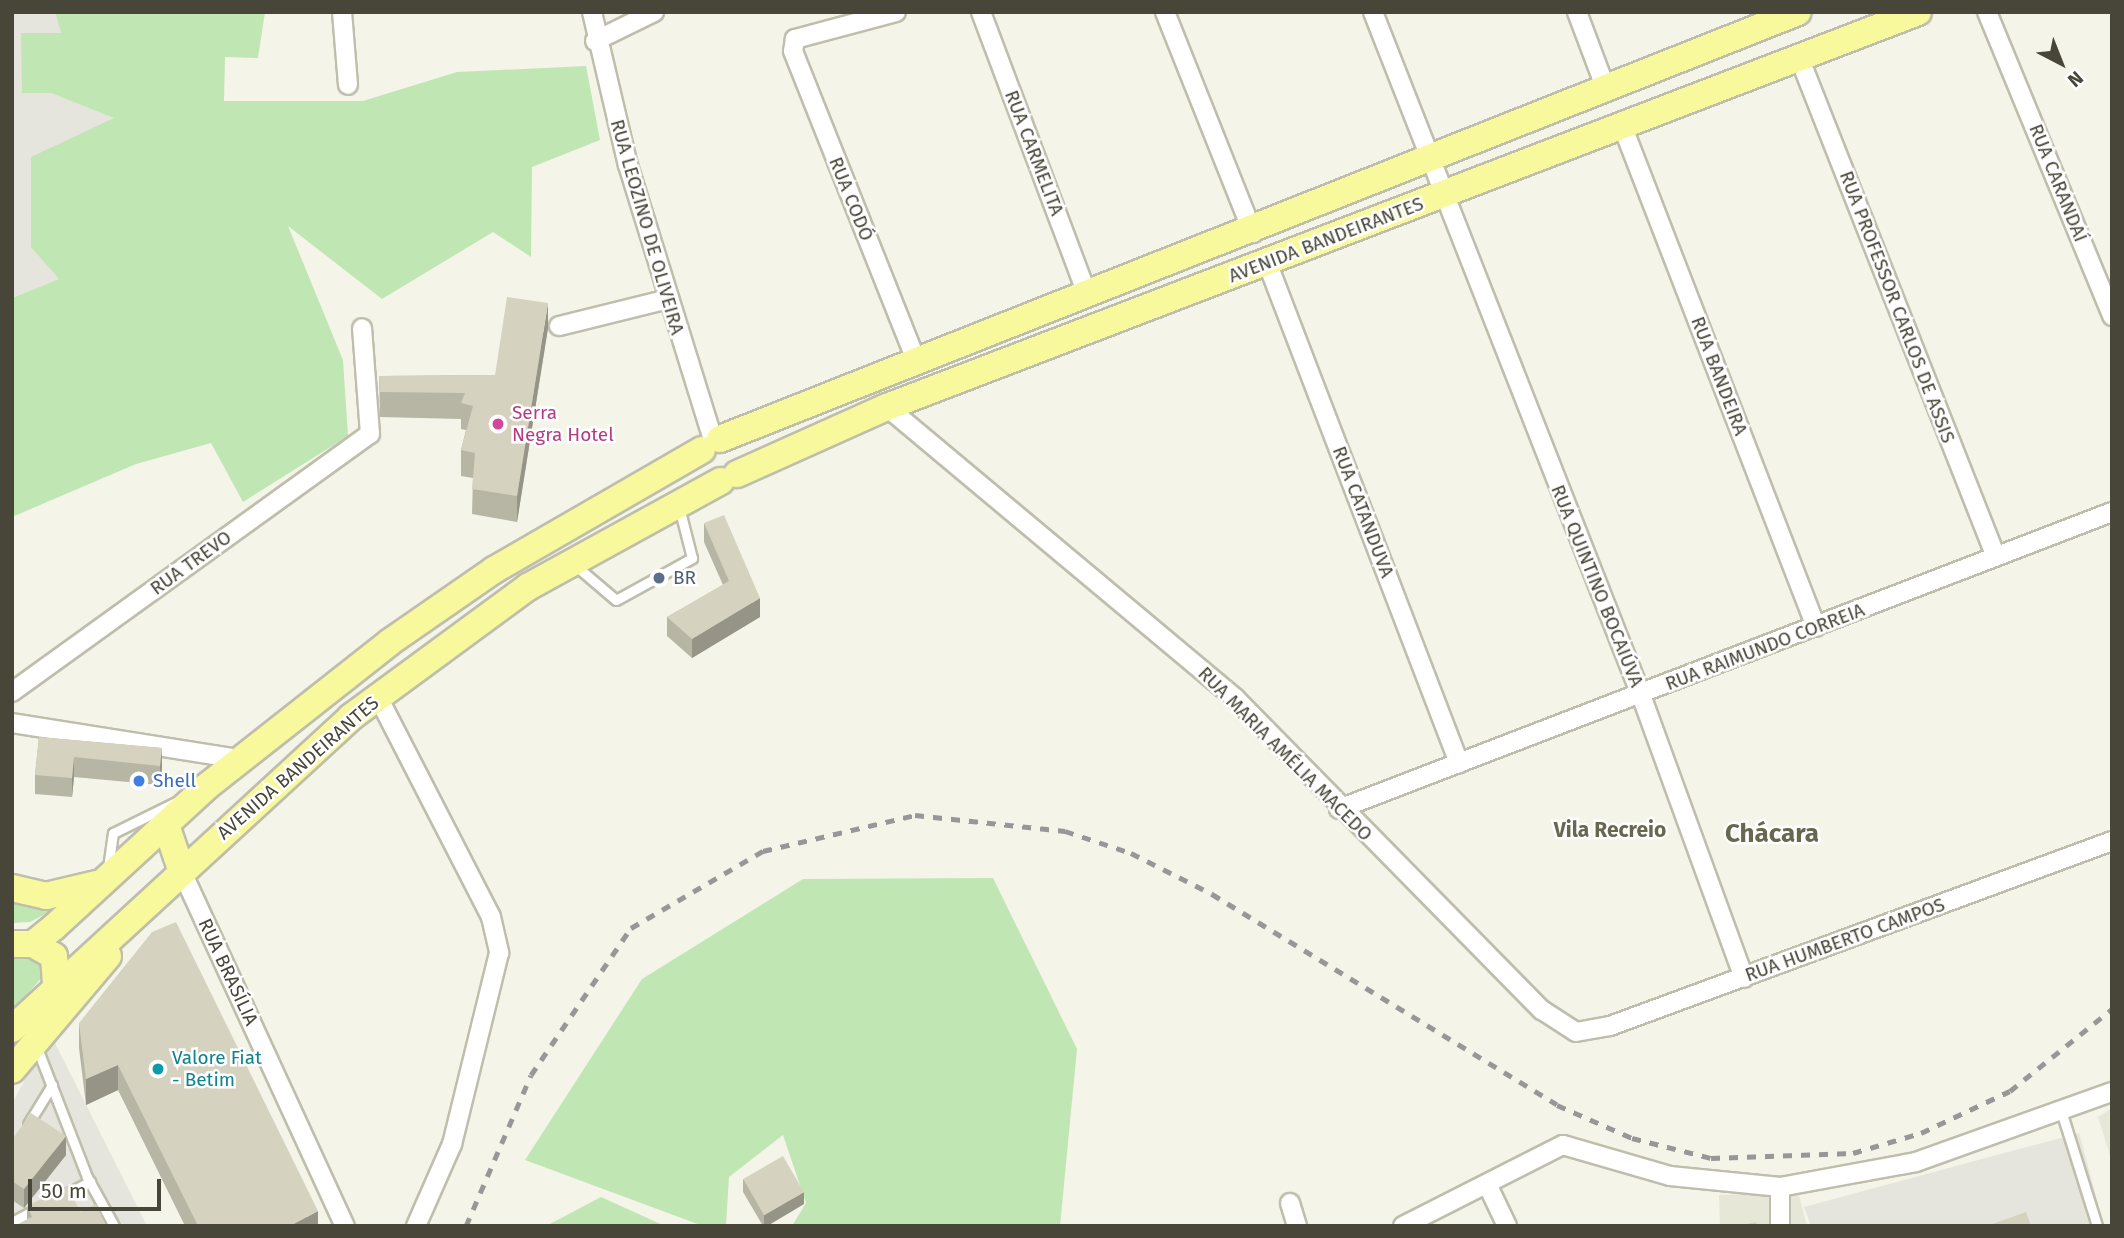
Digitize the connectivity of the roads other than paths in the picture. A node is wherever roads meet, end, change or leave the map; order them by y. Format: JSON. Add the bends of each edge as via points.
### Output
{"nodes":[{"id":1,"x":342,"y":12,"type":"edge"},
{"id":2,"x":592,"y":12,"type":"edge"},
{"id":3,"x":654,"y":12,"type":"edge"},
{"id":4,"x":896,"y":12,"type":"edge"},
{"id":5,"x":981,"y":12,"type":"edge"},
{"id":6,"x":1165,"y":12,"type":"edge"},
{"id":7,"x":1373,"y":12,"type":"edge"},
{"id":8,"x":1577,"y":12,"type":"edge"},
{"id":9,"x":1918,"y":12,"type":"edge"},
{"id":10,"x":1987,"y":12,"type":"edge"},
{"id":11,"x":1791,"y":13,"type":"edge"},
{"id":12,"x":594,"y":41,"type":"junction"},
{"id":13,"x":1799,"y":57,"type":"junction"},
{"id":14,"x":348,"y":85,"type":"dead end"},
{"id":15,"x":1607,"y":92,"type":"junction"},
{"id":16,"x":1622,"y":125,"type":"junction"},
{"id":17,"x":1429,"y":161,"type":"junction"},
{"id":18,"x":1443,"y":197,"type":"junction"},
{"id":19,"x":1252,"y":233,"type":"junction"},
{"id":20,"x":1267,"y":262,"type":"junction"},
{"id":21,"x":1087,"y":294,"type":"junction"},
{"id":22,"x":668,"y":299,"type":"junction"},
{"id":23,"x":2112,"y":316,"type":"edge"},
{"id":24,"x":559,"y":326,"type":"dead end"},
{"id":25,"x":362,"y":328,"type":"dead end"},
{"id":26,"x":915,"y":358,"type":"junction"},
{"id":27,"x":887,"y":407,"type":"junction"},
{"id":28,"x":712,"y":443,"type":"junction"},
{"id":29,"x":729,"y":477,"type":"junction"},
{"id":30,"x":678,"y":505,"type":"junction"},
{"id":31,"x":2112,"y":512,"type":"edge"},
{"id":32,"x":1996,"y":557,"type":"junction"},
{"id":33,"x":572,"y":562,"type":"junction"},
{"id":34,"x":1816,"y":627,"type":"junction"},
{"id":35,"x":12,"y":692,"type":"edge"},
{"id":36,"x":1641,"y":695,"type":"junction"},
{"id":37,"x":378,"y":697,"type":"junction"},
{"id":38,"x":12,"y":723,"type":"edge"},
{"id":39,"x":240,"y":759,"type":"junction"},
{"id":40,"x":1459,"y":763,"type":"junction"},
{"id":41,"x":206,"y":787,"type":"junction"},
{"id":42,"x":1339,"y":809,"type":"junction"},
{"id":43,"x":166,"y":825,"type":"junction"},
{"id":44,"x":2112,"y":841,"type":"edge"},
{"id":45,"x":182,"y":872,"type":"junction"},
{"id":46,"x":107,"y":879,"type":"junction"},
{"id":47,"x":12,"y":888,"type":"edge"},
{"id":48,"x":23,"y":944,"type":"edge"},
{"id":49,"x":1744,"y":978,"type":"junction"},
{"id":50,"x":57,"y":983,"type":"junction"},
{"id":51,"x":1576,"y":1032,"type":"joint"},
{"id":52,"x":23,"y":1035,"type":"edge"},
{"id":53,"x":12,"y":1070,"type":"edge"},
{"id":54,"x":12,"y":1083,"type":"edge"},
{"id":55,"x":52,"y":1085,"type":"junction"},
{"id":56,"x":2112,"y":1092,"type":"edge"},
{"id":57,"x":2062,"y":1114,"type":"junction"},
{"id":58,"x":19,"y":1139,"type":"edge"},
{"id":59,"x":90,"y":1182,"type":"junction"},
{"id":60,"x":1487,"y":1184,"type":"junction"},
{"id":61,"x":1780,"y":1187,"type":"junction"},
{"id":62,"x":1290,"y":1203,"type":"dead end"},
{"id":63,"x":12,"y":1222,"type":"edge"},
{"id":64,"x":114,"y":1226,"type":"edge"},
{"id":65,"x":345,"y":1226,"type":"edge"},
{"id":66,"x":416,"y":1226,"type":"edge"},
{"id":67,"x":1297,"y":1226,"type":"edge"},
{"id":68,"x":1403,"y":1226,"type":"edge"},
{"id":69,"x":1507,"y":1226,"type":"edge"},
{"id":70,"x":1780,"y":1226,"type":"edge"},
{"id":71,"x":2097,"y":1226,"type":"edge"}],
"edges":[{"from":1,"to":14,"type":"street"},
{"from":2,"to":12,"type":"street","name":"RUA LEOZINO DE OLIVEIRA"},
{"from":3,"to":12,"type":"street"},
{"from":4,"to":26,"type":"street","name":"RUA CODÓ","via":[[795,39],[793,51]]},
{"from":5,"to":21,"type":"street","name":"RUA CARMELITA"},
{"from":6,"to":19,"type":"street"},
{"from":7,"to":17,"type":"street"},
{"from":8,"to":15,"type":"street"},
{"from":9,"to":13,"type":"main road","name":"AVENIDA BANDEIRANTES"},
{"from":10,"to":23,"type":"street","name":"RUA CARANDAÍ"},
{"from":11,"to":15,"type":"main road","name":"AVENIDA BANDEIRANTES"},
{"from":12,"to":22,"type":"street","name":"RUA LEOZINO DE OLIVEIRA"},
{"from":13,"to":16,"type":"main road","name":"AVENIDA BANDEIRANTES"},
{"from":13,"to":32,"type":"street","name":"RUA PROFESSOR CARLOS DE ASSIS"},
{"from":15,"to":17,"type":"main road","name":"AVENIDA BANDEIRANTES"},
{"from":16,"to":18,"type":"main road","name":"AVENIDA BANDEIRANTES"},
{"from":16,"to":34,"type":"street","name":"RUA BANDEIRA"},
{"from":17,"to":18,"type":"street","name":"RUA QUINTINO BOCAIÚVA"},
{"from":17,"to":19,"type":"main road","name":"AVENIDA BANDEIRANTES"},
{"from":18,"to":20,"type":"main road","name":"AVENIDA BANDEIRANTES"},
{"from":18,"to":36,"type":"street","name":"RUA QUINTINO BOCAIÚVA"},
{"from":19,"to":21,"type":"main road","name":"AVENIDA BANDEIRANTES"},
{"from":20,"to":27,"type":"main road","name":"AVENIDA BANDEIRANTES"},
{"from":20,"to":40,"type":"street","name":"RUA CATANDUVA"},
{"from":21,"to":26,"type":"main road","name":"AVENIDA BANDEIRANTES"},
{"from":22,"to":24,"type":"street"},
{"from":22,"to":28,"type":"street","name":"RUA LEOZINO DE OLIVEIRA"},
{"from":25,"to":35,"type":"street","name":"RUA TREVO","via":[[370,434]]},
{"from":26,"to":28,"type":"main road","name":"AVENIDA BANDEIRANTES"},
{"from":27,"to":29,"type":"main road","name":"AVENIDA BANDEIRANTES"},
{"from":27,"to":42,"type":"street","name":"RUA MARIA AMÉLIA MACEDO","via":[[1235,698]]},
{"from":28,"to":29,"type":"main road","via":[[703,471]]},
{"from":28,"to":29,"type":"main road","via":[[739,447]]},
{"from":28,"to":39,"type":"main road","name":"AVENIDA BANDEIRANTES","via":[[494,570]]},
{"from":29,"to":30,"type":"main road","name":"AVENIDA BANDEIRANTES"},
{"from":30,"to":33,"type":"main road","name":"AVENIDA BANDEIRANTES"},
{"from":30,"to":33,"type":"lane","via":[[692,558],[617,600]]},
{"from":31,"to":32,"type":"street","name":"RUA RAIMUNDO CORREIA"},
{"from":32,"to":34,"type":"street","name":"RUA RAIMUNDO CORREIA"},
{"from":33,"to":37,"type":"main road","name":"AVENIDA BANDEIRANTES"},
{"from":34,"to":36,"type":"street","name":"RUA RAIMUNDO CORREIA"},
{"from":36,"to":40,"type":"street","name":"RUA RAIMUNDO CORREIA"},
{"from":36,"to":49,"type":"street","name":"RUA QUINTINO BOCAIÚVA"},
{"from":37,"to":45,"type":"main road","name":"AVENIDA BANDEIRANTES"},
{"from":37,"to":66,"type":"street","via":[[491,917],[499,953],[452,1144]]},
{"from":38,"to":39,"type":"street"},
{"from":39,"to":41,"type":"main road","name":"AVENIDA BANDEIRANTES"},
{"from":40,"to":42,"type":"street","name":"RUA RAIMUNDO CORREIA"},
{"from":41,"to":43,"type":"main road","name":"AVENIDA BANDEIRANTES"},
{"from":41,"to":46,"type":"lane","via":[[113,833]]},
{"from":42,"to":51,"type":"street","name":"RUA MARIA AMÉLIA MACEDO","via":[[1542,1010]]},
{"from":43,"to":45,"type":"main road"},
{"from":43,"to":46,"type":"main road","name":"AVENIDA BANDEIRANTES"},
{"from":44,"to":49,"type":"street","name":"RUA HUMBERTO CAMPOS"},
{"from":45,"to":50,"type":"main road","name":"AVENIDA BANDEIRANTES"},
{"from":45,"to":52,"type":"main road"},
{"from":45,"to":65,"type":"street","name":"RUA BRASÍLIA"},
{"from":46,"to":47,"type":"main road","via":[[67,894]]},
{"from":46,"to":48,"type":"main road","name":"AVENIDA BANDEIRANTES"},
{"from":48,"to":50,"type":"main road","via":[[54,956]]},
{"from":49,"to":51,"type":"street","name":"RUA HUMBERTO CAMPOS","via":[[1611,1026]]},
{"from":50,"to":52,"type":"main road","name":"AVENIDA BANDEIRANTES"},
{"from":52,"to":53,"type":"main road"},
{"from":52,"to":54,"type":"street"},
{"from":52,"to":55,"type":"lane"},
{"from":55,"to":58,"type":"lane"},
{"from":55,"to":59,"type":"lane"},
{"from":56,"to":57,"type":"street"},
{"from":57,"to":61,"type":"street","via":[[1916,1162]]},
{"from":57,"to":71,"type":"lane"},
{"from":59,"to":63,"type":"lane"},
{"from":59,"to":64,"type":"lane"},
{"from":60,"to":61,"type":"street","via":[[1563,1144],[1670,1176]]},
{"from":60,"to":68,"type":"street"},
{"from":60,"to":69,"type":"street"},
{"from":61,"to":70,"type":"street"},
{"from":62,"to":67,"type":"street"}]}
